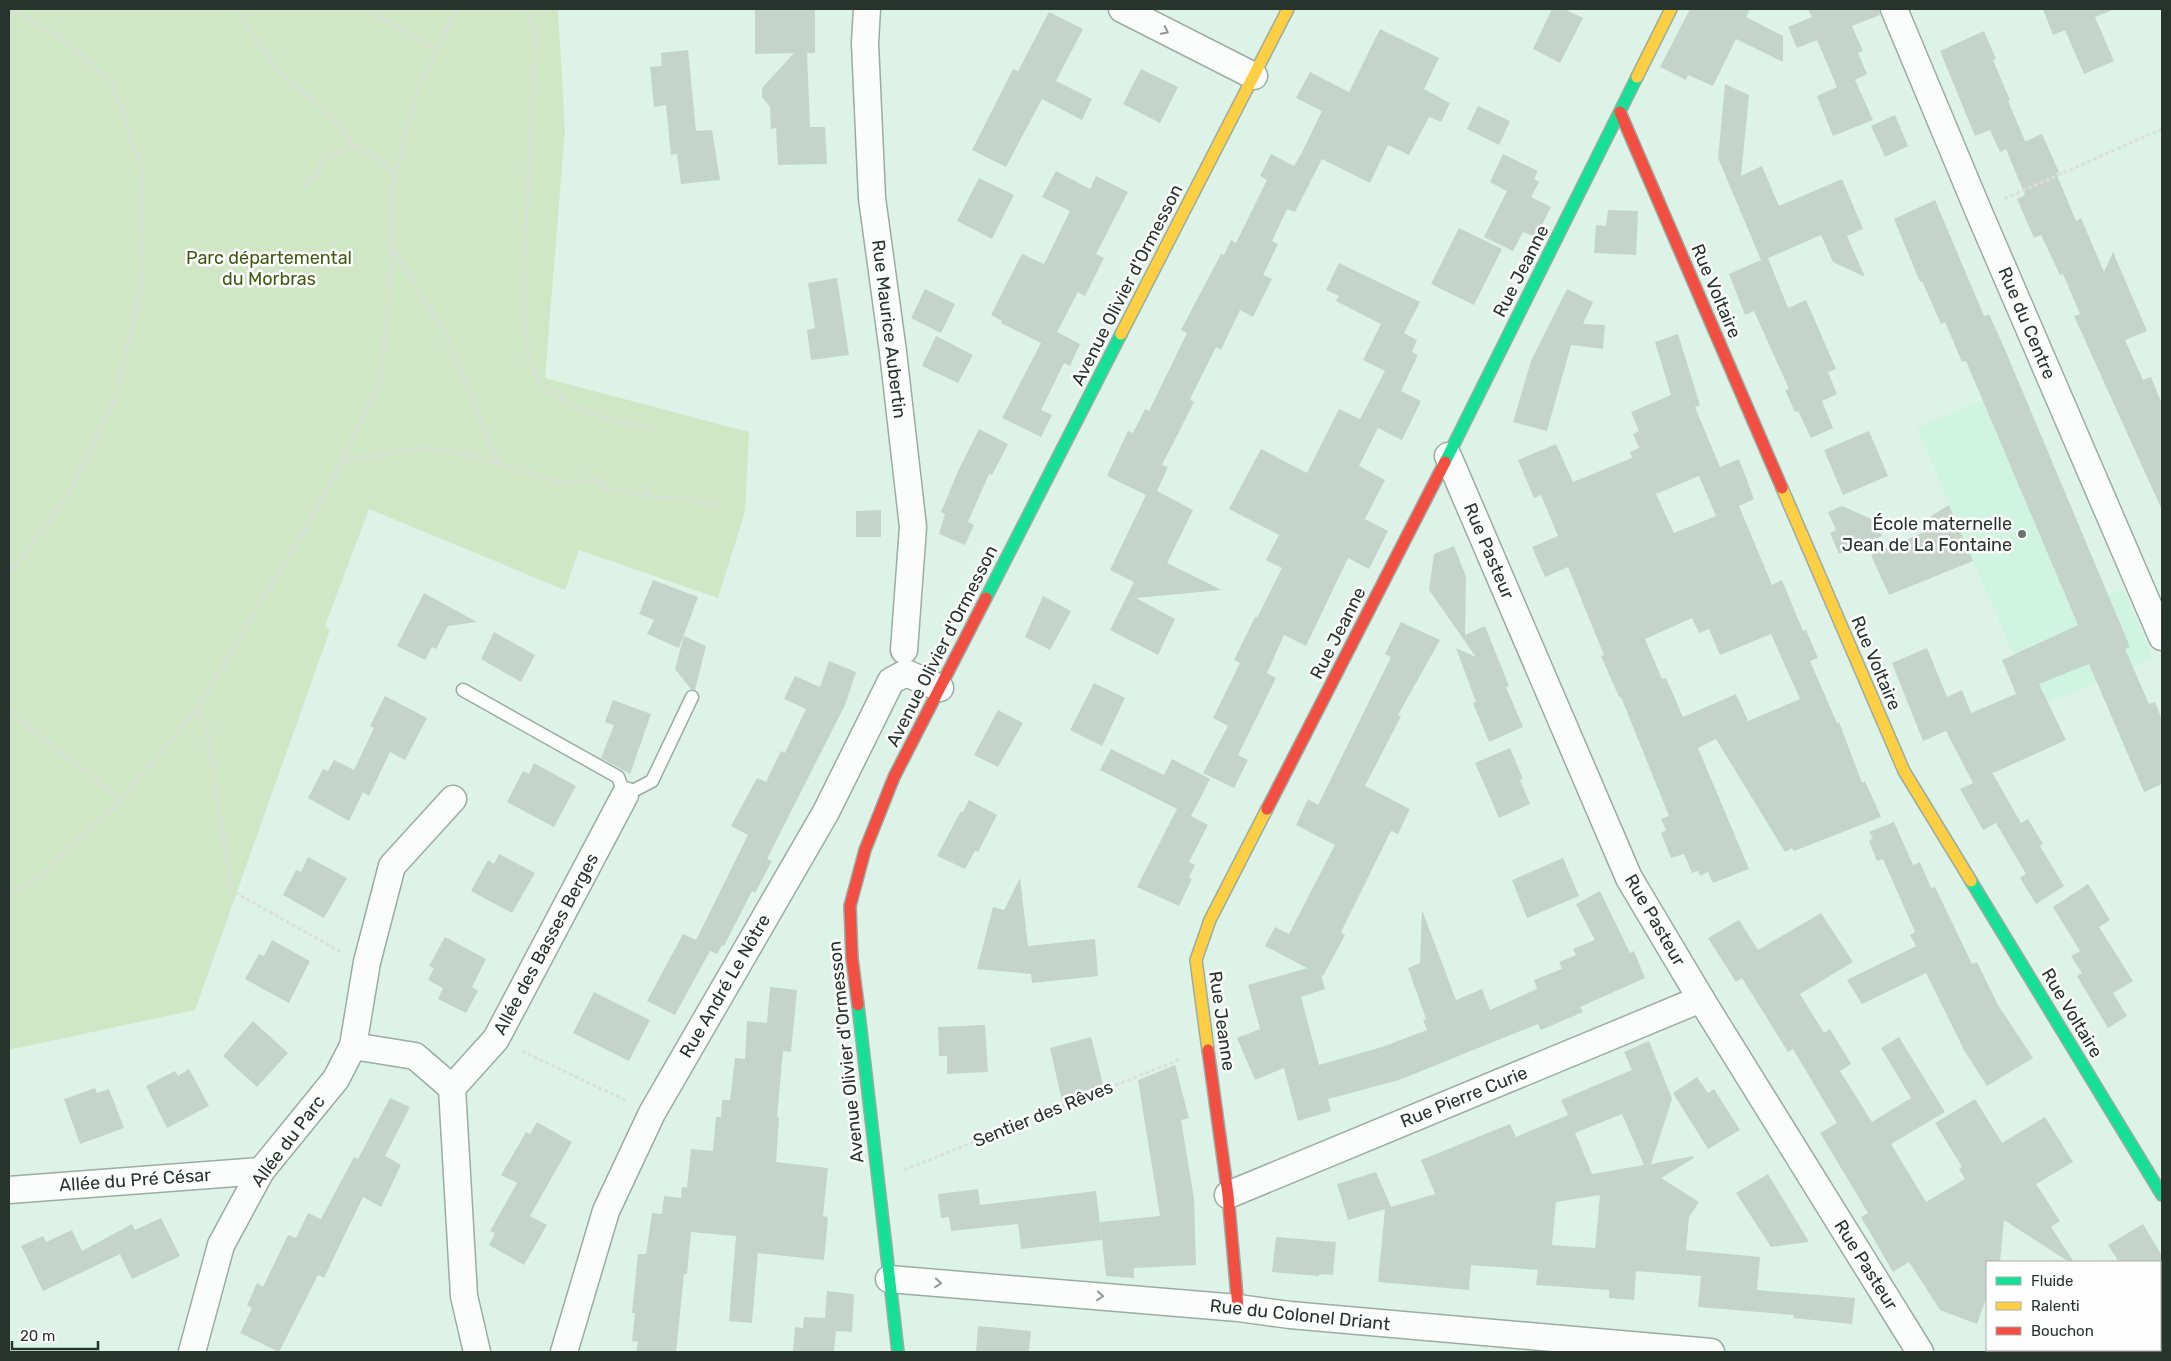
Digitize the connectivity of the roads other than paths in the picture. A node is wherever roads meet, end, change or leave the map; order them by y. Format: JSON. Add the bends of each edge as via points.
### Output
{"nodes":[{"id":1,"x":867,"y":9,"type":"edge"},
{"id":2,"x":1122,"y":9,"type":"edge"},
{"id":3,"x":1288,"y":9,"type":"edge"},
{"id":4,"x":1671,"y":9,"type":"edge"},
{"id":5,"x":1894,"y":9,"type":"edge"},
{"id":6,"x":1254,"y":76,"type":"junction"},
{"id":7,"x":1620,"y":112,"type":"junction"},
{"id":8,"x":1448,"y":456,"type":"junction"},
{"id":9,"x":2162,"y":637,"type":"edge"},
{"id":10,"x":904,"y":650,"type":"dead end"},
{"id":11,"x":940,"y":688,"type":"junction"},
{"id":12,"x":463,"y":690,"type":"dead end"},
{"id":13,"x":692,"y":697,"type":"dead end"},
{"id":14,"x":625,"y":795,"type":"junction"},
{"id":15,"x":453,"y":799,"type":"dead end"},
{"id":16,"x":1701,"y":999,"type":"junction"},
{"id":17,"x":352,"y":1046,"type":"junction"},
{"id":18,"x":452,"y":1088,"type":"junction"},
{"id":19,"x":261,"y":1171,"type":"junction"},
{"id":20,"x":9,"y":1190,"type":"edge"},
{"id":21,"x":1228,"y":1194,"type":"junction"},
{"id":22,"x":2162,"y":1195,"type":"edge"},
{"id":23,"x":889,"y":1279,"type":"junction"},
{"id":24,"x":1238,"y":1308,"type":"junction"},
{"id":25,"x":192,"y":1352,"type":"edge"},
{"id":26,"x":477,"y":1352,"type":"edge"},
{"id":27,"x":564,"y":1352,"type":"edge"},
{"id":28,"x":898,"y":1352,"type":"edge"},
{"id":29,"x":1710,"y":1352,"type":"edge"},
{"id":30,"x":1920,"y":1352,"type":"edge"}],
"edges":[{"from":1,"to":10,"type":"street","name":"Rue Maurice Aubertin","via":[[865,43],[872,198],[913,527]]},
{"from":2,"to":6,"type":"street","one_way":true},
{"from":3,"to":6,"type":"street","name":"Avenue Olivier d'Ormesson"},
{"from":4,"to":7,"type":"street","name":"Rue Jeanne"},
{"from":5,"to":9,"type":"street","name":"Rue du Centre"},
{"from":6,"to":11,"type":"street","name":"Avenue Olivier d'Ormesson"},
{"from":7,"to":8,"type":"street","name":"Rue Jeanne"},
{"from":7,"to":22,"type":"street","name":"Rue Voltaire","via":[[1904,771]]},
{"from":8,"to":16,"type":"street","name":"Rue Pasteur","via":[[1629,878]]},
{"from":8,"to":21,"type":"street","name":"Rue Jeanne","via":[[1210,920],[1196,960]]},
{"from":11,"to":23,"type":"street","name":"Avenue Olivier d'Ormesson","via":[[894,777],[864,850],[850,906],[852,958]]},
{"from":11,"to":27,"type":"street","name":"Rue André Le Nôtre","via":[[906,673],[891,681],[826,812],[652,1113],[606,1211]]},
{"from":12,"to":14,"type":"lane","via":[[618,777]]},
{"from":13,"to":14,"type":"lane","via":[[652,781]]},
{"from":14,"to":18,"type":"street","name":"Allée des Basses Berges","via":[[496,1039]]},
{"from":15,"to":17,"type":"street","name":"Allée du Parc","via":[[392,866],[367,962]]},
{"from":16,"to":21,"type":"street","name":"Rue Pierre Curie"},
{"from":16,"to":30,"type":"street","name":"Rue Pasteur"},
{"from":17,"to":18,"type":"street","via":[[415,1056]]},
{"from":17,"to":19,"type":"street","name":"Allée du Parc","via":[[336,1079]]},
{"from":18,"to":26,"type":"street","via":[[464,1296]]},
{"from":19,"to":20,"type":"street","name":"Allée du Pré César"},
{"from":19,"to":25,"type":"street","name":"Allée du Parc","via":[[221,1245]]},
{"from":21,"to":24,"type":"street","name":"Rue Jeanne"},
{"from":23,"to":24,"type":"street","name":"Rue du Colonel Driant","one_way":true},
{"from":23,"to":28,"type":"street","name":"Avenue Olivier d'Ormesson"},
{"from":24,"to":29,"type":"street","name":"Rue du Colonel Driant"}]}
